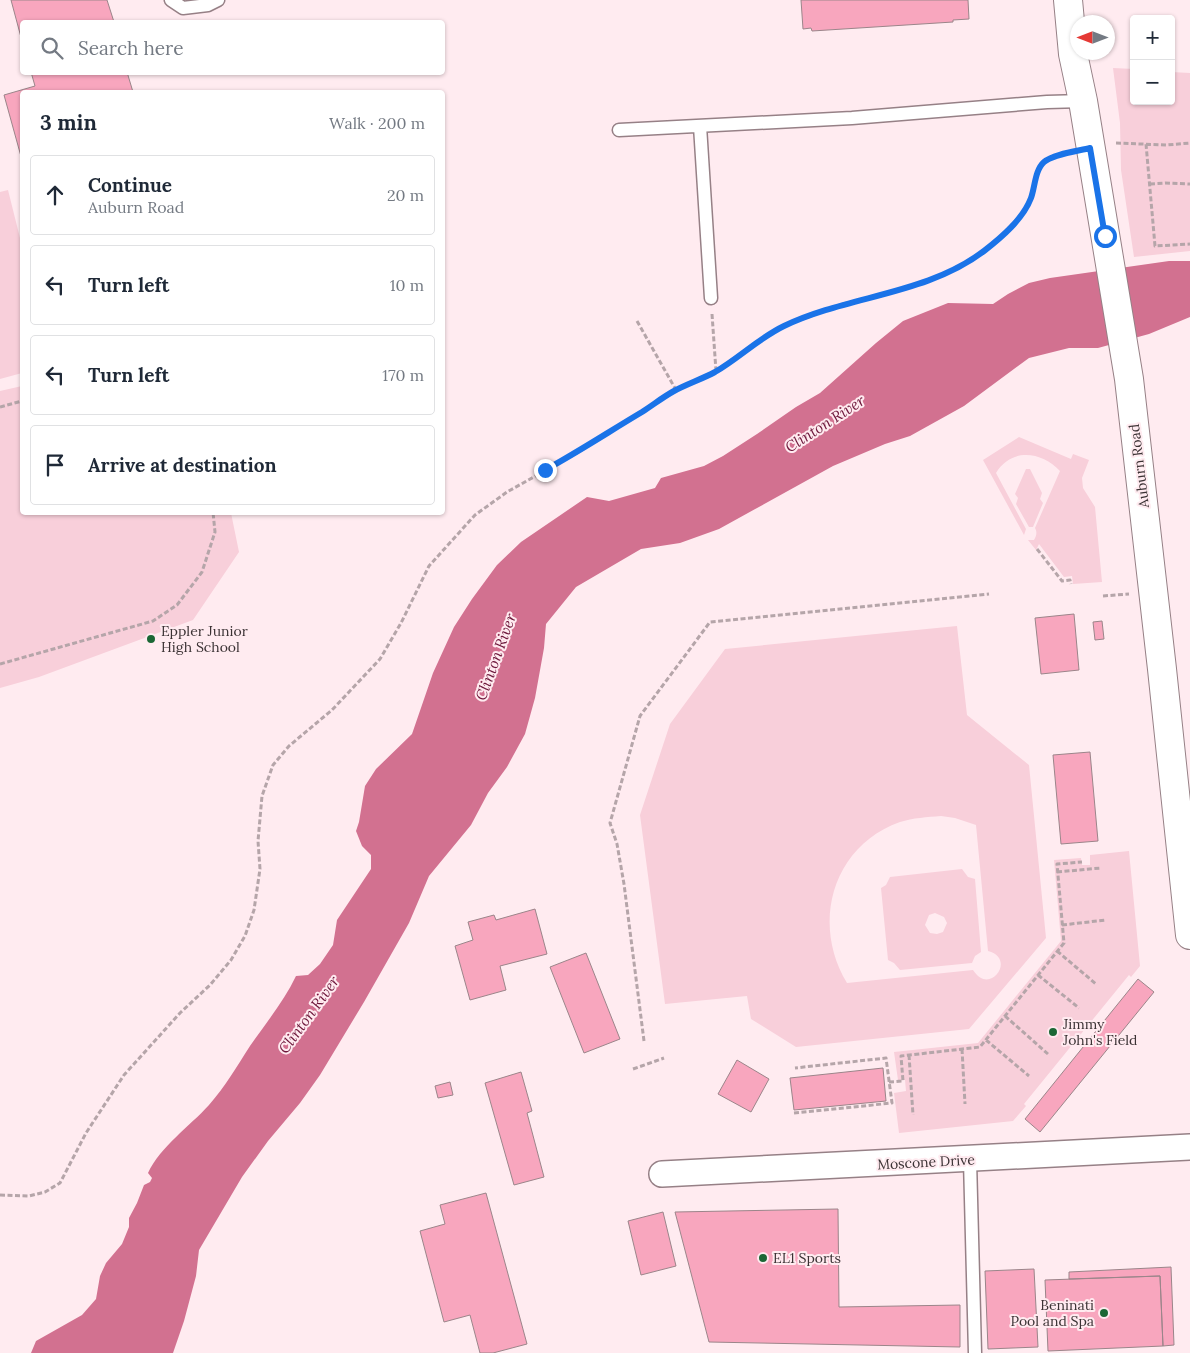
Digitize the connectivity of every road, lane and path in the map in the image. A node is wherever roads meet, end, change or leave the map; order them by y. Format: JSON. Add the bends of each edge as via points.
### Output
{"nodes":[{"id":1,"x":171,"y":0,"type":"edge"},
{"id":2,"x":218,"y":0,"type":"edge"},
{"id":3,"x":1068,"y":0,"type":"edge"},
{"id":4,"x":1083,"y":101,"type":"junction"},
{"id":5,"x":700,"y":126,"type":"junction"},
{"id":6,"x":619,"y":130,"type":"dead end"},
{"id":7,"x":1190,"y":143,"type":"edge"},
{"id":8,"x":1146,"y":144,"type":"junction"},
{"id":9,"x":1090,"y":148,"type":"junction"},
{"id":10,"x":1150,"y":184,"type":"junction"},
{"id":11,"x":1190,"y":184,"type":"edge"},
{"id":12,"x":1190,"y":244,"type":"edge"},
{"id":13,"x":711,"y":298,"type":"joint"},
{"id":14,"x":637,"y":321,"type":"dead end"},
{"id":15,"x":716,"y":372,"type":"junction"},
{"id":16,"x":676,"y":390,"type":"junction"},
{"id":17,"x":20,"y":402,"type":"edge"},
{"id":18,"x":0,"y":407,"type":"edge"},
{"id":19,"x":214,"y":515,"type":"edge"},
{"id":20,"x":1037,"y":548,"type":"dead end"},
{"id":21,"x":1071,"y":584,"type":"dead end"},
{"id":22,"x":989,"y":594,"type":"dead end"},
{"id":23,"x":1135,"y":594,"type":"dead end"},
{"id":24,"x":1103,"y":596,"type":"dead end"},
{"id":25,"x":0,"y":664,"type":"edge"},
{"id":26,"x":1082,"y":862,"type":"dead end"},
{"id":27,"x":1101,"y":868,"type":"dead end"},
{"id":28,"x":1057,"y":872,"type":"junction"},
{"id":29,"x":1106,"y":920,"type":"dead end"},
{"id":30,"x":1062,"y":925,"type":"junction"},
{"id":31,"x":1190,"y":936,"type":"edge"},
{"id":32,"x":1057,"y":951,"type":"junction"},
{"id":33,"x":1038,"y":975,"type":"junction"},
{"id":34,"x":1096,"y":984,"type":"dead end"},
{"id":35,"x":1079,"y":1008,"type":"dead end"},
{"id":36,"x":1005,"y":1016,"type":"junction"},
{"id":37,"x":986,"y":1040,"type":"junction"},
{"id":38,"x":644,"y":1041,"type":"dead end"},
{"id":39,"x":962,"y":1049,"type":"junction"},
{"id":40,"x":1048,"y":1054,"type":"dead end"},
{"id":41,"x":909,"y":1055,"type":"junction"},
{"id":42,"x":664,"y":1058,"type":"dead end"},
{"id":43,"x":795,"y":1068,"type":"dead end"},
{"id":44,"x":633,"y":1069,"type":"dead end"},
{"id":45,"x":1029,"y":1076,"type":"dead end"},
{"id":46,"x":889,"y":1082,"type":"junction"},
{"id":47,"x":965,"y":1104,"type":"dead end"},
{"id":48,"x":794,"y":1113,"type":"dead end"},
{"id":49,"x":913,"y":1115,"type":"dead end"},
{"id":50,"x":1190,"y":1147,"type":"edge"},
{"id":51,"x":970,"y":1160,"type":"junction"},
{"id":52,"x":662,"y":1174,"type":"dead end"},
{"id":53,"x":0,"y":1195,"type":"edge"},
{"id":54,"x":975,"y":1353,"type":"edge"}],
"edges":[{"from":1,"to":2,"type":"lane","via":[[183,8],[208,5]]},
{"from":3,"to":4,"type":"street","name":"Auburn Road","via":[[1073,54]]},
{"from":4,"to":5,"type":"lane"},
{"from":4,"to":9,"type":"street","name":"Auburn Road"},
{"from":5,"to":6,"type":"lane"},
{"from":5,"to":13,"type":"lane"},
{"from":7,"to":8,"type":"path"},
{"from":8,"to":9,"type":"path","via":[[1112,143]]},
{"from":8,"to":10,"type":"path"},
{"from":9,"to":15,"type":"path","via":[[1044,162],[1024,212],[996,241],[966,262],[928,281],[842,304],[784,326]]},
{"from":9,"to":31,"type":"street","name":"Auburn Road","via":[[1128,379]]},
{"from":10,"to":11,"type":"path"},
{"from":10,"to":12,"type":"path","via":[[1156,246]]},
{"from":13,"to":15,"type":"path"},
{"from":14,"to":16,"type":"path"},
{"from":15,"to":16,"type":"path"},
{"from":16,"to":53,"type":"path","via":[[582,450],[507,492],[475,515],[429,566],[380,659],[273,765],[262,796],[258,841],[260,870],[254,910],[231,960],[124,1075],[86,1133],[60,1183],[29,1196]]},
{"from":17,"to":18,"type":"path"},
{"from":19,"to":25,"type":"path","via":[[215,532],[202,572],[177,605],[153,621]]},
{"from":20,"to":21,"type":"path","via":[[1062,581],[1070,580]]},
{"from":22,"to":38,"type":"path","via":[[710,622],[640,716],[610,823],[624,884]]},
{"from":23,"to":24,"type":"path"},
{"from":26,"to":28,"type":"path","via":[[1057,864]]},
{"from":27,"to":28,"type":"path"},
{"from":28,"to":30,"type":"path"},
{"from":29,"to":30,"type":"path"},
{"from":30,"to":32,"type":"path","via":[[1064,943]]},
{"from":32,"to":33,"type":"path"},
{"from":32,"to":34,"type":"path"},
{"from":33,"to":35,"type":"path"},
{"from":33,"to":36,"type":"path"},
{"from":36,"to":37,"type":"path"},
{"from":36,"to":40,"type":"path"},
{"from":37,"to":39,"type":"path","via":[[980,1048]]},
{"from":37,"to":45,"type":"path"},
{"from":39,"to":41,"type":"path"},
{"from":39,"to":47,"type":"path"},
{"from":41,"to":46,"type":"path","via":[[901,1056],[903,1081]]},
{"from":41,"to":49,"type":"path"},
{"from":42,"to":44,"type":"path"},
{"from":43,"to":46,"type":"path","via":[[886,1058]]},
{"from":46,"to":48,"type":"path","via":[[892,1103]]},
{"from":50,"to":51,"type":"street","name":"Moscone Drive"},
{"from":51,"to":52,"type":"street","name":"Moscone Drive"},
{"from":51,"to":54,"type":"lane"}]}
